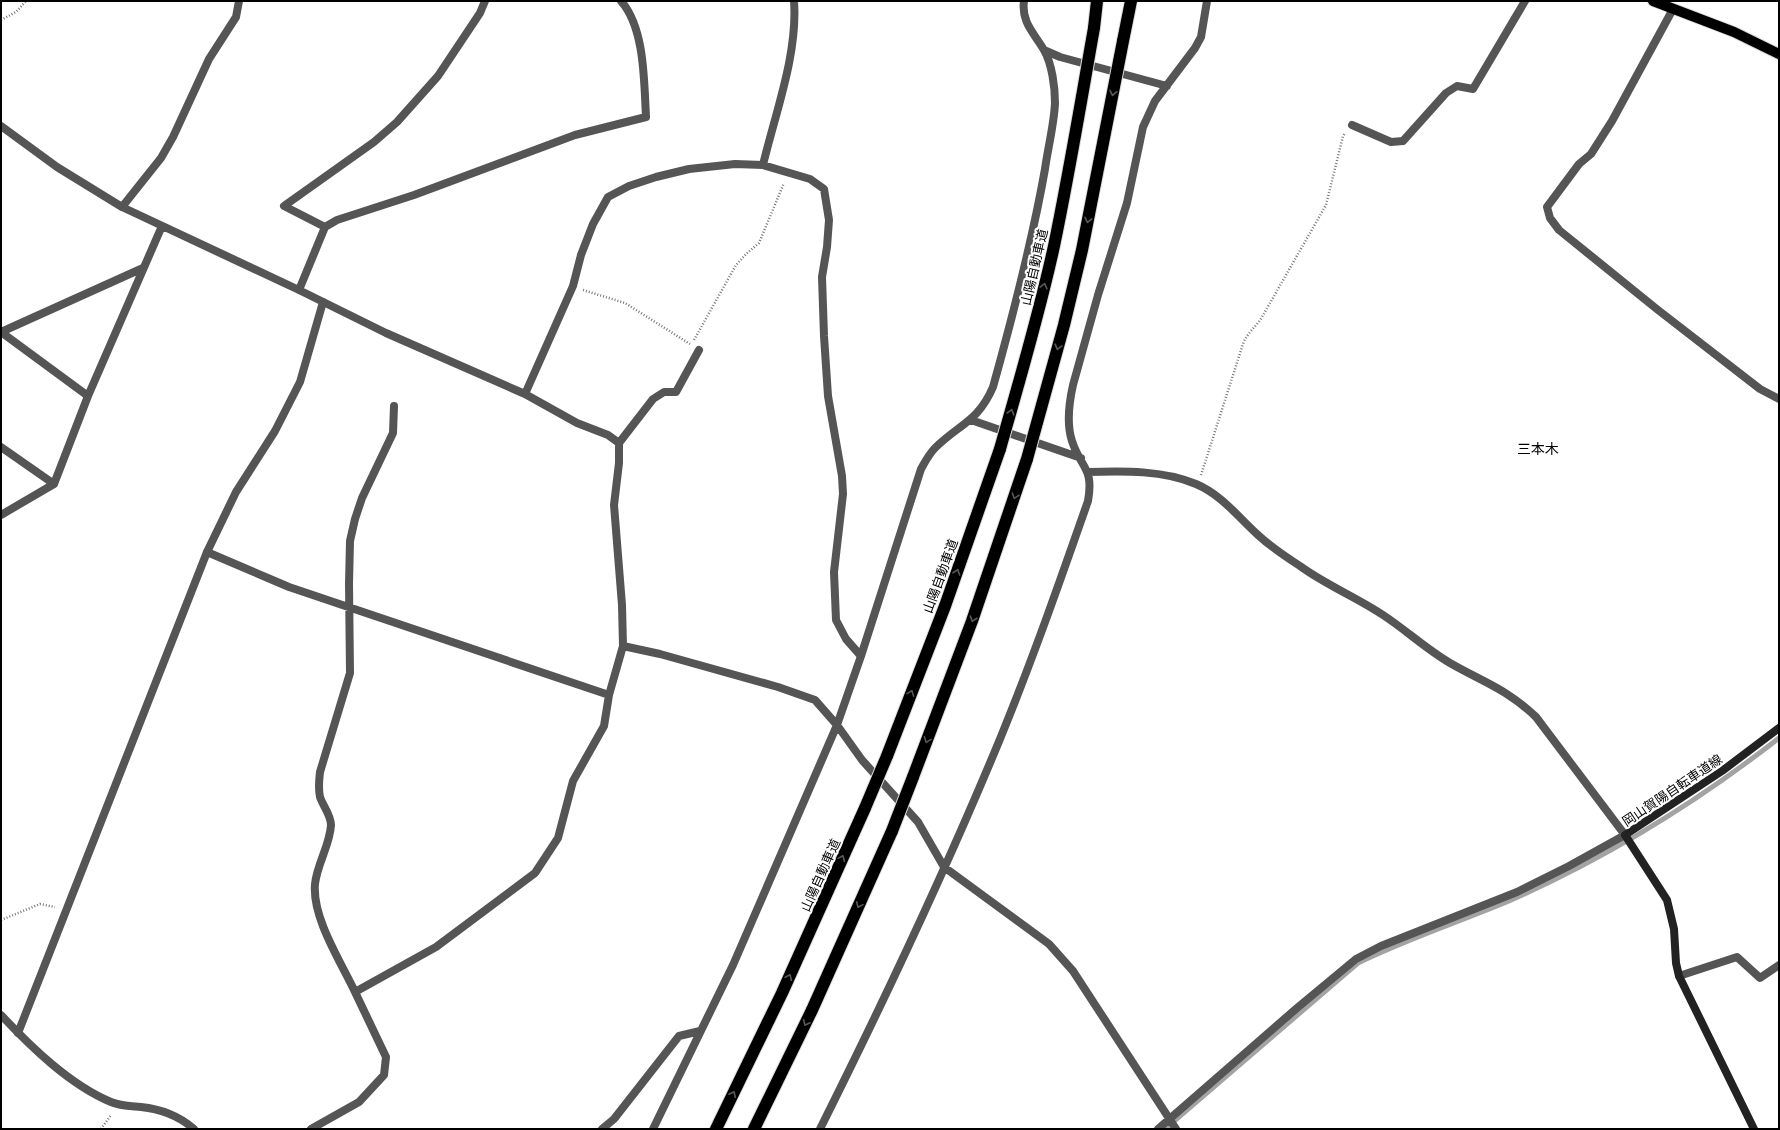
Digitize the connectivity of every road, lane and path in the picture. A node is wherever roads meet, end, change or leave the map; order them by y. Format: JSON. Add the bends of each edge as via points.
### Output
{"nodes":[{"id":1,"x":26,"y":1,"type":"edge"},
{"id":2,"x":239,"y":1,"type":"edge"},
{"id":3,"x":485,"y":1,"type":"edge"},
{"id":4,"x":621,"y":1,"type":"edge"},
{"id":5,"x":794,"y":1,"type":"edge"},
{"id":6,"x":1024,"y":1,"type":"edge"},
{"id":7,"x":1089,"y":1,"type":"edge"},
{"id":8,"x":1097,"y":1,"type":"edge"},
{"id":9,"x":1128,"y":1,"type":"edge"},
{"id":10,"x":1131,"y":1,"type":"edge"},
{"id":11,"x":1206,"y":1,"type":"edge"},
{"id":12,"x":1525,"y":1,"type":"edge"},
{"id":13,"x":1653,"y":1,"type":"edge"},
{"id":14,"x":1673,"y":9,"type":"junction"},
{"id":15,"x":1,"y":20,"type":"edge"},
{"id":16,"x":1090,"y":28,"type":"junction"},
{"id":17,"x":1123,"y":41,"type":"junction"},
{"id":18,"x":1044,"y":50,"type":"junction"},
{"id":19,"x":1779,"y":54,"type":"edge"},
{"id":20,"x":1167,"y":86,"type":"junction"},
{"id":21,"x":1352,"y":125,"type":"joint"},
{"id":22,"x":1,"y":126,"type":"edge"},
{"id":23,"x":763,"y":165,"type":"junction"},
{"id":24,"x":788,"y":173,"type":"junction"},
{"id":25,"x":122,"y":207,"type":"junction"},
{"id":26,"x":162,"y":226,"type":"junction"},
{"id":27,"x":325,"y":228,"type":"junction"},
{"id":28,"x":143,"y":268,"type":"junction"},
{"id":29,"x":573,"y":286,"type":"junction"},
{"id":30,"x":299,"y":290,"type":"junction"},
{"id":31,"x":323,"y":302,"type":"junction"},
{"id":32,"x":1,"y":332,"type":"edge"},
{"id":33,"x":699,"y":350,"type":"junction"},
{"id":34,"x":525,"y":394,"type":"junction"},
{"id":35,"x":88,"y":396,"type":"junction"},
{"id":36,"x":1779,"y":399,"type":"edge"},
{"id":37,"x":394,"y":406,"type":"dead end"},
{"id":38,"x":971,"y":420,"type":"junction"},
{"id":39,"x":619,"y":443,"type":"junction"},
{"id":40,"x":1,"y":447,"type":"edge"},
{"id":41,"x":1081,"y":458,"type":"junction"},
{"id":42,"x":1088,"y":472,"type":"junction"},
{"id":43,"x":54,"y":484,"type":"junction"},
{"id":44,"x":1198,"y":484,"type":"junction"},
{"id":45,"x":1,"y":515,"type":"edge"},
{"id":46,"x":207,"y":552,"type":"junction"},
{"id":47,"x":350,"y":608,"type":"junction"},
{"id":48,"x":623,"y":646,"type":"junction"},
{"id":49,"x":861,"y":656,"type":"junction"},
{"id":50,"x":609,"y":695,"type":"junction"},
{"id":51,"x":836,"y":725,"type":"junction"},
{"id":52,"x":1779,"y":728,"type":"edge"},
{"id":53,"x":1627,"y":840,"type":"junction"},
{"id":54,"x":944,"y":867,"type":"junction"},
{"id":55,"x":66,"y":912,"type":"junction"},
{"id":56,"x":1,"y":920,"type":"edge"},
{"id":57,"x":1779,"y":965,"type":"edge"},
{"id":58,"x":1679,"y":976,"type":"junction"},
{"id":59,"x":355,"y":992,"type":"junction"},
{"id":60,"x":1,"y":1015,"type":"edge"},
{"id":61,"x":700,"y":1031,"type":"junction"},
{"id":62,"x":18,"y":1033,"type":"junction"},
{"id":63,"x":117,"y":1104,"type":"junction"},
{"id":64,"x":1172,"y":1123,"type":"edge"},
{"id":65,"x":101,"y":1129,"type":"edge"},
{"id":66,"x":194,"y":1129,"type":"edge"},
{"id":67,"x":310,"y":1129,"type":"edge"},
{"id":68,"x":602,"y":1129,"type":"edge"},
{"id":69,"x":653,"y":1129,"type":"edge"},
{"id":70,"x":716,"y":1129,"type":"edge"},
{"id":71,"x":754,"y":1129,"type":"edge"},
{"id":72,"x":820,"y":1129,"type":"edge"},
{"id":73,"x":1158,"y":1129,"type":"edge"},
{"id":74,"x":1754,"y":1129,"type":"edge"}],
"edges":[{"from":1,"to":15,"type":"path","via":[[16,12]]},
{"from":2,"to":25,"type":"street","via":[[236,17],[209,59],[173,137],[161,158]]},
{"from":3,"to":27,"type":"street","via":[[480,13],[438,76],[397,122],[374,142],[284,206]]},
{"from":4,"to":27,"type":"street","via":[[629,10],[638,36],[646,117],[575,135],[414,195],[337,220]]},
{"from":5,"to":23,"type":"street","via":[[794,29],[788,69]]},
{"from":6,"to":18,"type":"street","via":[[1026,22]]},
{"from":7,"to":16,"type":"highway"},
{"from":8,"to":16,"type":"highway"},
{"from":9,"to":17,"type":"highway"},
{"from":10,"to":17,"type":"highway"},
{"from":11,"to":20,"type":"street","via":[[1201,37],[1190,57]]},
{"from":12,"to":21,"type":"street","via":[[1473,88],[1457,86],[1446,93],[1403,141],[1391,142]]},
{"from":13,"to":14,"type":"main road"},
{"from":14,"to":19,"type":"main road","via":[[1734,32]]},
{"from":14,"to":36,"type":"street","via":[[1592,154],[1579,164],[1548,207],[1550,218],[1559,230],[1658,310],[1760,389]]},
{"from":70,"to":16,"type":"highway","name":"山陽自動車道","one_way":true,"bridge":true,"via":[[782,993],[887,756],[945,606],[1000,449],[1034,329],[1053,247],[1071,162]]},
{"from":17,"to":71,"type":"highway","one_way":true,"bridge":true,"via":[[1082,250],[1027,459],[972,621],[892,831],[812,1010]]},
{"from":18,"to":20,"type":"street","via":[[1060,57]]},
{"from":18,"to":38,"type":"street","via":[[1053,82],[1055,104],[1036,221],[1022,285],[993,387],[985,403]]},
{"from":20,"to":41,"type":"street","via":[[1155,101],[1143,126],[1127,203],[1073,385],[1070,427],[1072,440]]},
{"from":21,"to":44,"type":"path","via":[[1343,136],[1326,205],[1262,317],[1244,340]]},
{"from":22,"to":25,"type":"street","via":[[57,167]]},
{"from":23,"to":24,"type":"street"},
{"from":23,"to":29,"type":"street","via":[[735,164],[689,170],[636,184],[608,197],[593,224]]},
{"from":24,"to":33,"type":"path","via":[[759,243],[736,264],[693,340]]},
{"from":24,"to":49,"type":"street","via":[[810,179],[824,189],[829,220],[822,277],[824,336],[828,396],[844,494],[834,572],[836,620],[846,639]]},
{"from":25,"to":26,"type":"street"},
{"from":26,"to":28,"type":"street"},
{"from":26,"to":30,"type":"street"},
{"from":27,"to":30,"type":"street"},
{"from":28,"to":32,"type":"street"},
{"from":28,"to":35,"type":"street"},
{"from":29,"to":33,"type":"path","via":[[625,304]]},
{"from":29,"to":34,"type":"street"},
{"from":30,"to":31,"type":"street"},
{"from":31,"to":34,"type":"street","via":[[386,333]]},
{"from":31,"to":46,"type":"street","via":[[300,382],[275,431],[236,492]]},
{"from":32,"to":35,"type":"street"},
{"from":33,"to":39,"type":"street","via":[[676,392],[664,392],[653,399]]},
{"from":34,"to":39,"type":"street","via":[[577,422],[608,435]]},
{"from":35,"to":43,"type":"street"},
{"from":37,"to":47,"type":"street","via":[[393,433],[362,498],[350,541]]},
{"from":38,"to":41,"type":"street"},
{"from":38,"to":49,"type":"street","via":[[934,448],[921,469]]},
{"from":39,"to":48,"type":"street","via":[[614,505]]},
{"from":40,"to":43,"type":"street"},
{"from":41,"to":42,"type":"street"},
{"from":42,"to":44,"type":"street","via":[[1124,471],[1163,475],[1180,477]]},
{"from":42,"to":54,"type":"street","via":[[1091,486],[1088,501],[1049,611],[1000,739]]},
{"from":43,"to":45,"type":"street"},
{"from":44,"to":53,"type":"street","via":[[1230,506],[1258,535],[1308,572],[1385,616],[1450,663],[1520,701],[1536,717]]},
{"from":46,"to":47,"type":"street","via":[[289,587]]},
{"from":46,"to":55,"type":"street"},
{"from":47,"to":50,"type":"street"},
{"from":47,"to":59,"type":"street","via":[[350,673],[318,786],[331,824],[317,869],[315,885],[322,922]]},
{"from":48,"to":50,"type":"street"},
{"from":48,"to":51,"type":"street","via":[[778,687],[815,700]]},
{"from":49,"to":51,"type":"street"},
{"from":50,"to":59,"type":"street","via":[[604,726],[573,781],[558,838],[535,872],[436,947]]},
{"from":51,"to":54,"type":"street","via":[[862,760],[918,822]]},
{"from":51,"to":61,"type":"street","via":[[768,888]]},
{"from":52,"to":53,"type":"main road","name":"岡山賀陽自転車道線"},
{"from":53,"to":58,"type":"main road","name":"岡山賀陽自転車道線","via":[[1667,900],[1674,929]]},
{"from":53,"to":64,"type":"street","via":[[1517,892],[1381,946],[1356,959],[1296,1008]]},
{"from":54,"to":64,"type":"street","via":[[1049,944],[1073,971]]},
{"from":54,"to":72,"type":"street"},
{"from":55,"to":56,"type":"path","via":[[40,904]]},
{"from":55,"to":62,"type":"street"},
{"from":57,"to":58,"type":"street","via":[[1760,978],[1737,957]]},
{"from":58,"to":74,"type":"main road","name":"岡山賀陽自転車道線"},
{"from":59,"to":67,"type":"street","via":[[386,1057],[384,1075],[359,1102]]},
{"from":60,"to":62,"type":"street"},
{"from":61,"to":68,"type":"street","via":[[679,1036],[614,1119]]},
{"from":61,"to":69,"type":"street"},
{"from":62,"to":63,"type":"street","via":[[70,1077],[98,1096]]},
{"from":63,"to":65,"type":"path"},
{"from":63,"to":66,"type":"street","via":[[174,1115]]},
{"from":64,"to":73,"type":"street"}]}
